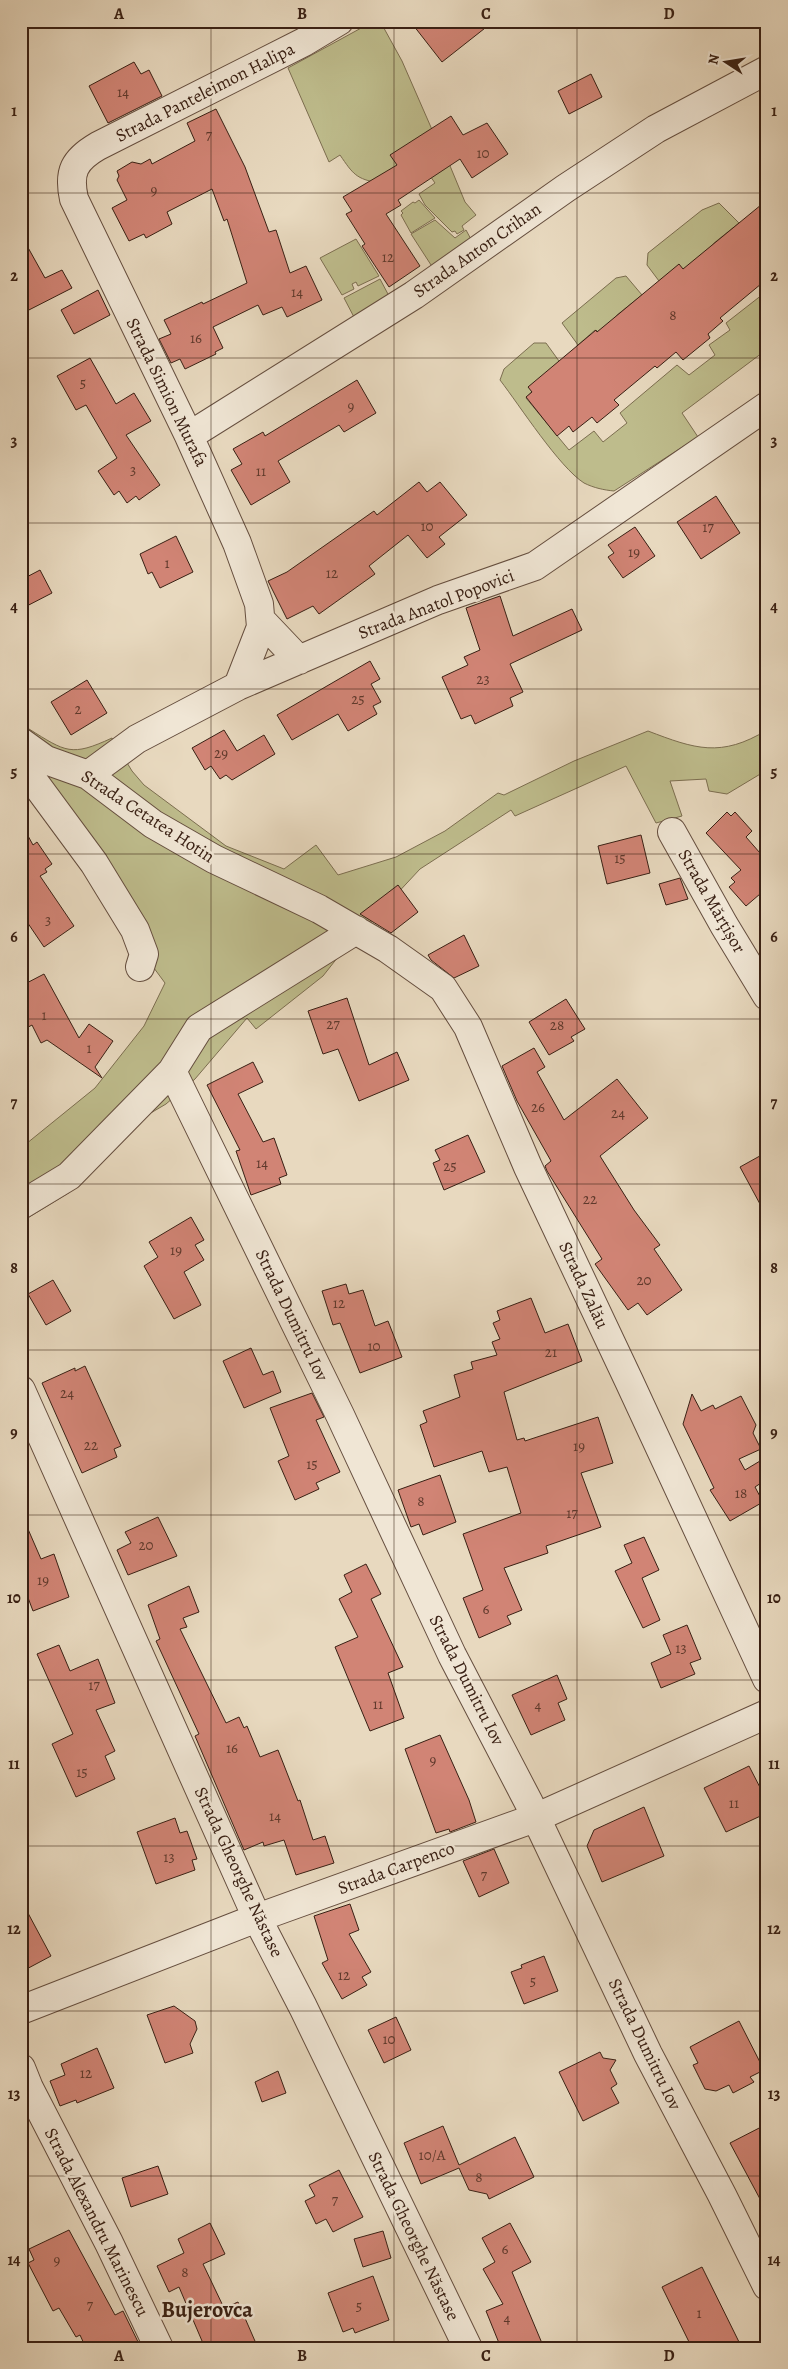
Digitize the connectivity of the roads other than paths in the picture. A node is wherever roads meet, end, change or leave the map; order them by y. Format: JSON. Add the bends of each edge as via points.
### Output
{"nodes":[{"id":1,"x":340,"y":21,"type":"edge"},
{"id":2,"x":767,"y":70,"type":"edge"},
{"id":3,"x":74,"y":167,"type":"joint"},
{"id":4,"x":767,"y":406,"type":"edge"},
{"id":5,"x":190,"y":436,"type":"junction"},
{"id":6,"x":261,"y":620,"type":"junction"},
{"id":7,"x":298,"y":660,"type":"junction"},
{"id":8,"x":238,"y":686,"type":"junction"},
{"id":9,"x":21,"y":742,"type":"edge"},
{"id":10,"x":21,"y":764,"type":"edge"},
{"id":11,"x":88,"y":775,"type":"junction"},
{"id":12,"x":672,"y":832,"type":"dead end"},
{"id":13,"x":356,"y":930,"type":"junction"},
{"id":14,"x":140,"y":967,"type":"dead end"},
{"id":15,"x":767,"y":996,"type":"edge"},
{"id":16,"x":172,"y":1071,"type":"junction"},
{"id":17,"x":21,"y":1205,"type":"edge"},
{"id":18,"x":21,"y":1390,"type":"edge"},
{"id":19,"x":767,"y":1679,"type":"edge"},
{"id":20,"x":767,"y":1714,"type":"edge"},
{"id":21,"x":535,"y":1818,"type":"junction"},
{"id":22,"x":257,"y":1918,"type":"junction"},
{"id":23,"x":21,"y":2010,"type":"edge"},
{"id":24,"x":21,"y":2068,"type":"edge"},
{"id":25,"x":767,"y":2286,"type":"edge"},
{"id":26,"x":159,"y":2348,"type":"edge"},
{"id":27,"x":468,"y":2348,"type":"edge"}],
"edges":[{"from":1,"to":3,"type":"street","name":"Strada Panteleimon Halipa","via":[[98,146],[83,155]]},
{"from":2,"to":5,"type":"street","name":"Strada Anton Crihan","via":[[656,129],[414,294]]},
{"from":3,"to":5,"type":"street","name":"Strada Simion Murafa","via":[[70,184],[74,199]]},
{"from":4,"to":7,"type":"street","name":"Strada Anatol Popovici","via":[[535,566],[438,600]]},
{"from":5,"to":6,"type":"street","name":"Strada Simion Murafa","via":[[237,543],[259,604]]},
{"from":6,"to":7,"type":"street"},
{"from":6,"to":8,"type":"street","name":"Strada Simion Murafa"},
{"from":7,"to":8,"type":"street","name":"Strada Anatol Popovici"},
{"from":8,"to":11,"type":"street","name":"Strada Anatol Popovici","via":[[136,739]]},
{"from":9,"to":11,"type":"street","name":"Strada Cetatea Hotin","via":[[46,760]]},
{"from":10,"to":14,"type":"street","via":[[94,863],[135,930],[144,954]]},
{"from":11,"to":13,"type":"street","name":"Strada Cetatea Hotin","via":[[153,824],[214,860]]},
{"from":12,"to":15,"type":"street","name":"Strada Mărțișor"},
{"from":13,"to":16,"type":"street","via":[[199,1028]]},
{"from":13,"to":19,"type":"street","name":"Strada Zalău","via":[[412,964],[443,988],[468,1027],[528,1167]]},
{"from":16,"to":17,"type":"street","via":[[68,1176]]},
{"from":16,"to":21,"type":"street","name":"Strada Dumitru Iov","via":[[340,1415],[452,1655]]},
{"from":18,"to":22,"type":"street","name":"Strada Gheorghe Năstase"},
{"from":20,"to":21,"type":"street","name":"Strada Carpenco"},
{"from":21,"to":22,"type":"street","name":"Strada Carpenco"},
{"from":21,"to":25,"type":"street","name":"Strada Dumitru Iov","via":[[648,2054]]},
{"from":22,"to":23,"type":"street","name":"Strada Carpenco"},
{"from":22,"to":27,"type":"street","name":"Strada Gheorghe Năstase","via":[[303,2006]]},
{"from":24,"to":26,"type":"street","name":"Strada Alexandru Marinescu"}]}
